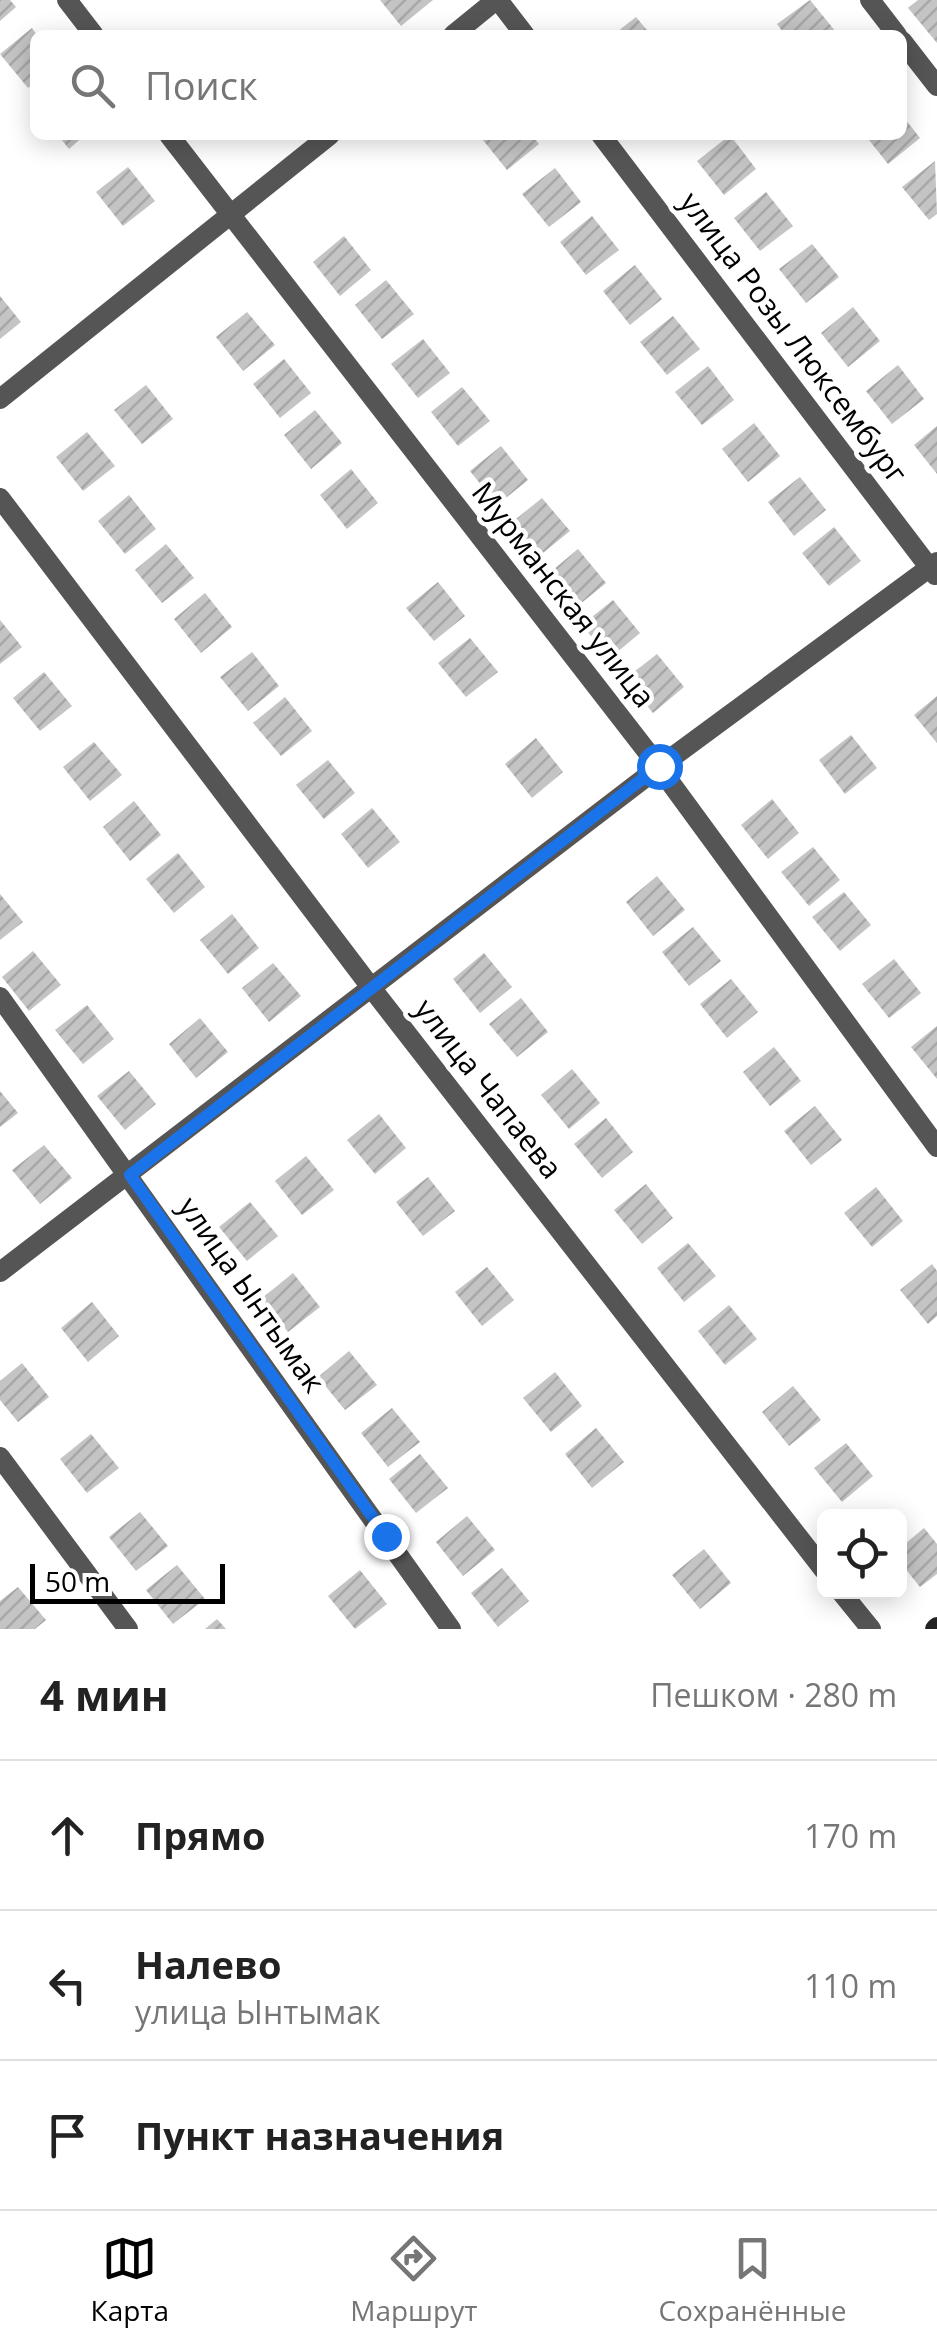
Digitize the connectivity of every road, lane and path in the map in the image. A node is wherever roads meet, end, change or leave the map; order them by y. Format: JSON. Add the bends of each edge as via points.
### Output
{"nodes":[{"id":1,"x":68,"y":0,"type":"edge"},
{"id":2,"x":497,"y":0,"type":"edge"},
{"id":3,"x":870,"y":0,"type":"edge"},
{"id":4,"x":90,"y":30,"type":"edge"},
{"id":5,"x":459,"y":30,"type":"edge"},
{"id":6,"x":521,"y":30,"type":"edge"},
{"id":7,"x":893,"y":30,"type":"edge"},
{"id":8,"x":907,"y":47,"type":"edge"},
{"id":9,"x":937,"y":86,"type":"edge"},
{"id":10,"x":173,"y":140,"type":"edge"},
{"id":11,"x":324,"y":140,"type":"edge"},
{"id":12,"x":605,"y":140,"type":"edge"},
{"id":13,"x":230,"y":217,"type":"junction"},
{"id":14,"x":0,"y":399,"type":"edge"},
{"id":15,"x":0,"y":498,"type":"edge"},
{"id":16,"x":934,"y":569,"type":"edge"},
{"id":17,"x":659,"y":766,"type":"junction"},
{"id":18,"x":373,"y":990,"type":"junction"},
{"id":19,"x":0,"y":998,"type":"edge"},
{"id":20,"x":937,"y":1147,"type":"edge"},
{"id":21,"x":130,"y":1175,"type":"junction"},
{"id":22,"x":0,"y":1272,"type":"edge"},
{"id":23,"x":0,"y":1457,"type":"edge"},
{"id":24,"x":817,"y":1561,"type":"edge"},
{"id":25,"x":847,"y":1599,"type":"edge"},
{"id":26,"x":128,"y":1629,"type":"edge"},
{"id":27,"x":451,"y":1629,"type":"edge"},
{"id":28,"x":870,"y":1629,"type":"edge"}],
"edges":[{"from":1,"to":4,"type":"street"},
{"from":2,"to":5,"type":"street"},
{"from":2,"to":6,"type":"street"},
{"from":3,"to":7,"type":"street"},
{"from":8,"to":9,"type":"street"},
{"from":10,"to":13,"type":"street","name":"Мурманская улица"},
{"from":11,"to":13,"type":"street"},
{"from":12,"to":16,"type":"street","name":"улица Розы Люксембург"},
{"from":13,"to":14,"type":"street"},
{"from":13,"to":17,"type":"street","name":"Мурманская улица"},
{"from":15,"to":18,"type":"street","name":"улица Чапаева"},
{"from":16,"to":17,"type":"street"},
{"from":17,"to":18,"type":"street"},
{"from":17,"to":20,"type":"street","name":"Мурманская улица"},
{"from":18,"to":21,"type":"street"},
{"from":18,"to":24,"type":"street","name":"улица Чапаева"},
{"from":19,"to":21,"type":"street","name":"улица Ынтымак"},
{"from":21,"to":22,"type":"street"},
{"from":21,"to":27,"type":"street","name":"улица Ынтымак"},
{"from":23,"to":26,"type":"street"},
{"from":25,"to":28,"type":"street"}]}
